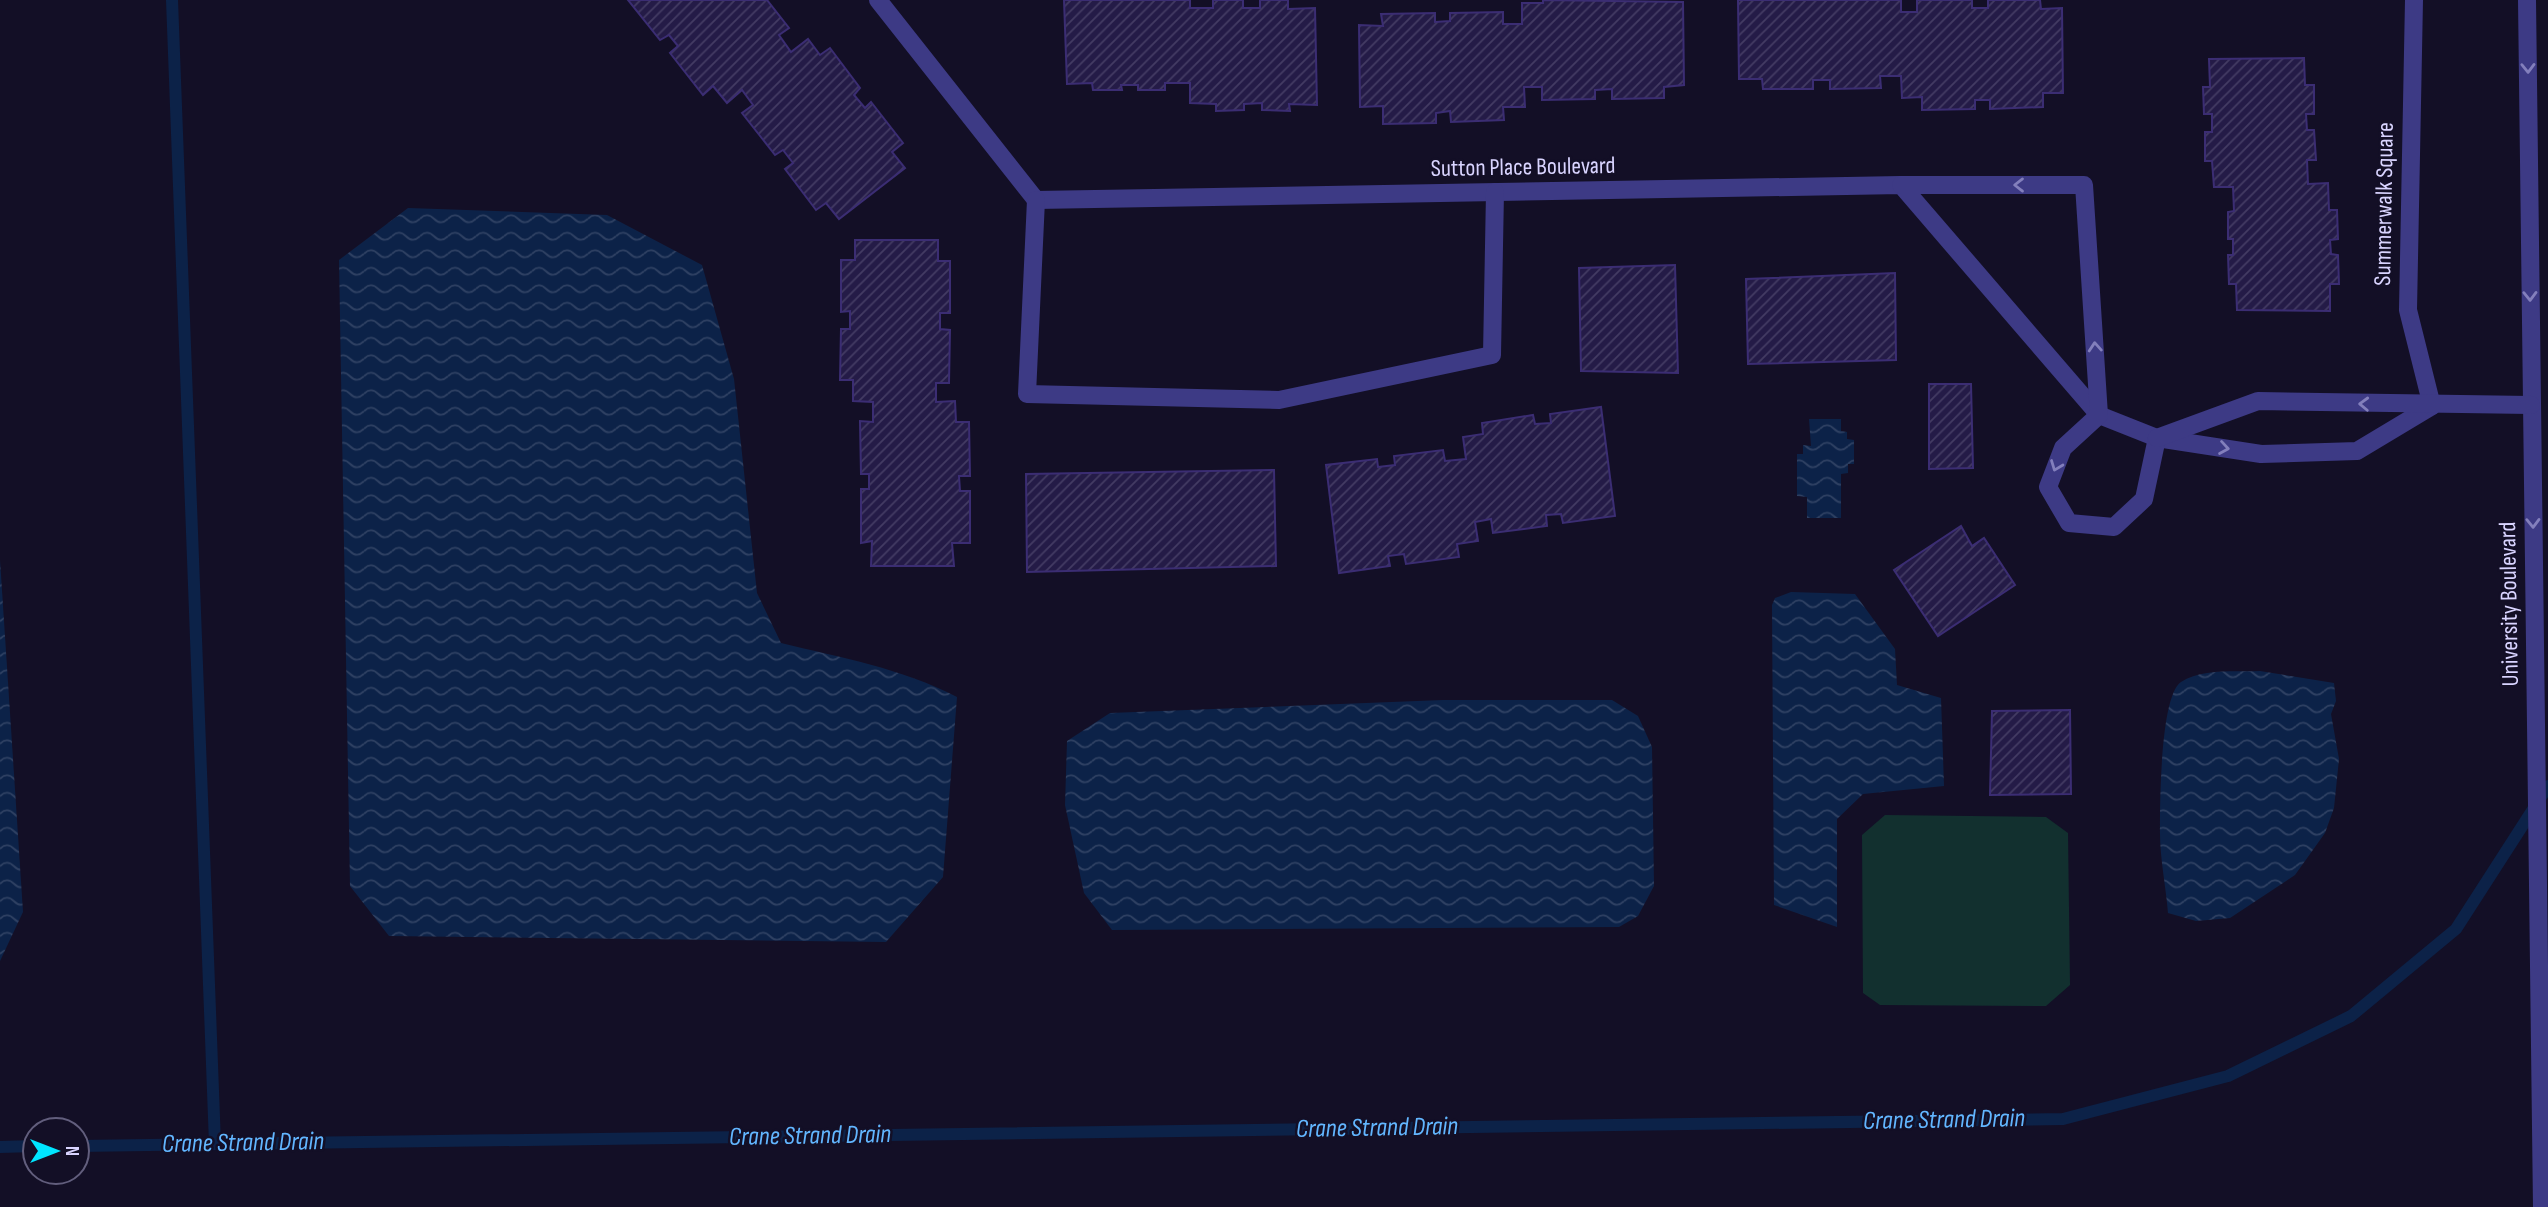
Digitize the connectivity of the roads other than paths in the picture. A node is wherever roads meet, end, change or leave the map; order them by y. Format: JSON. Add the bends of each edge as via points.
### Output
{"nodes":[{"id":1,"x":878,"y":0,"type":"edge"},
{"id":2,"x":2414,"y":0,"type":"edge"},
{"id":3,"x":2527,"y":0,"type":"edge"},
{"id":4,"x":1900,"y":185,"type":"junction"},
{"id":5,"x":1495,"y":192,"type":"junction"},
{"id":6,"x":1036,"y":200,"type":"junction"},
{"id":7,"x":2531,"y":405,"type":"junction"},
{"id":8,"x":2432,"y":406,"type":"junction"},
{"id":9,"x":2099,"y":415,"type":"junction"},
{"id":10,"x":2157,"y":438,"type":"junction"},
{"id":11,"x":2542,"y":1207,"type":"edge"}],
"edges":[{"from":1,"to":6,"type":"street"},
{"from":2,"to":8,"type":"street","name":"Summerwalk Square","via":[[2407,310]]},
{"from":3,"to":7,"type":"street","name":"University Boulevard","one_way":true},
{"from":4,"to":5,"type":"street","name":"Sutton Place Boulevard"},
{"from":4,"to":9,"type":"street"},
{"from":9,"to":4,"type":"street","name":"Sutton Place Boulevard","one_way":true,"via":[[2084,185]]},
{"from":5,"to":6,"type":"street","name":"Sutton Place Boulevard"},
{"from":5,"to":6,"type":"street","via":[[1492,355],[1279,400],[1027,394]]},
{"from":7,"to":8,"type":"street"},
{"from":7,"to":11,"type":"street","name":"University Boulevard","one_way":true},
{"from":8,"to":10,"type":"street","one_way":true,"via":[[2258,401]]},
{"from":10,"to":8,"type":"street","one_way":true,"via":[[2261,454],[2357,451]]},
{"from":9,"to":10,"type":"street"},
{"from":9,"to":10,"type":"street","one_way":true,"via":[[2063,448],[2048,487],[2069,523],[2114,527],[2144,499]]}]}
